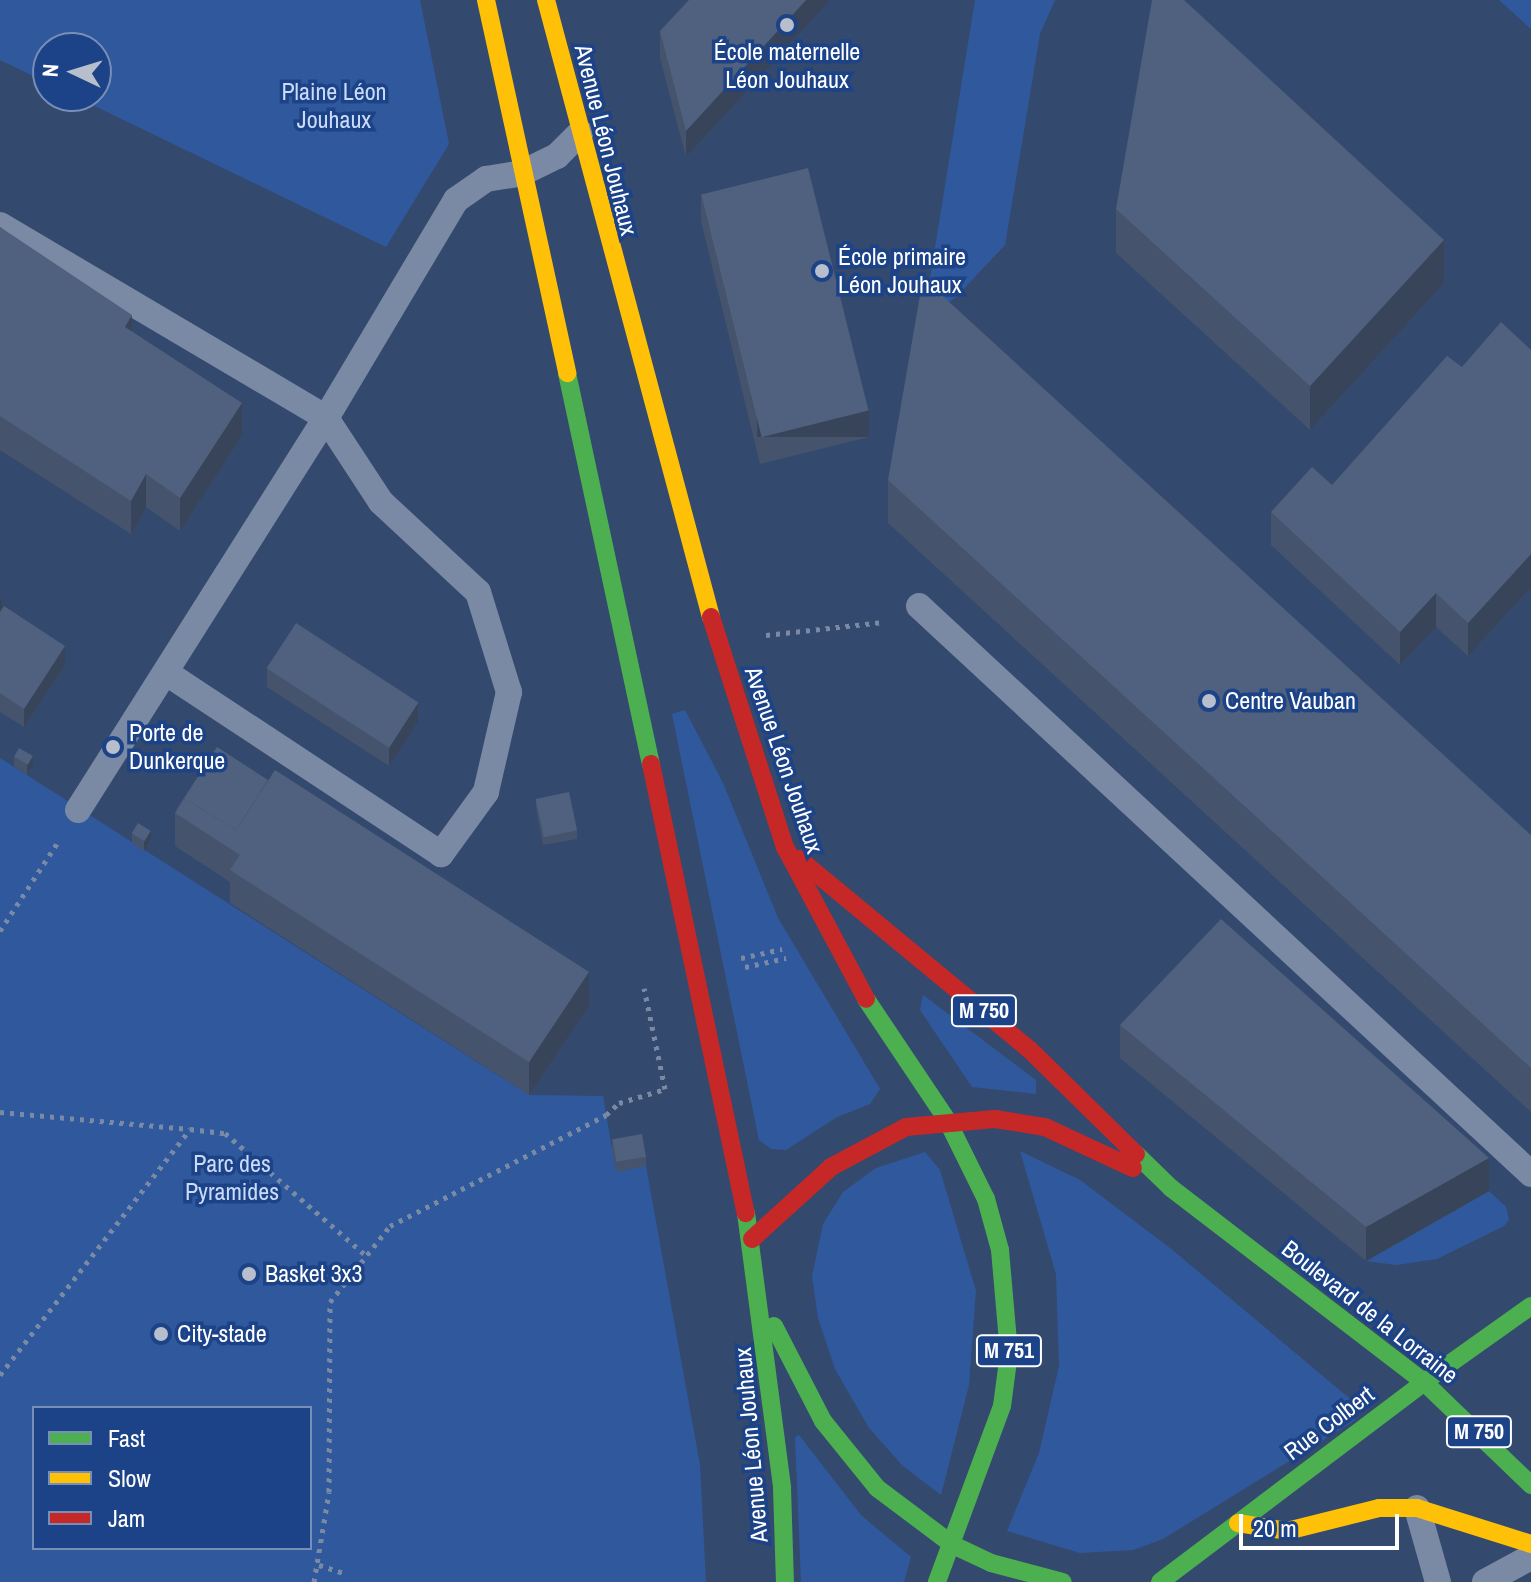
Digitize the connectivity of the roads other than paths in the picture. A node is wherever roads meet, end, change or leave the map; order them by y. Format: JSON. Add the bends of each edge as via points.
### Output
{"nodes":[{"id":1,"x":486,"y":0,"type":"edge"},
{"id":2,"x":546,"y":0,"type":"edge"},
{"id":3,"x":580,"y":133,"type":"junction"},
{"id":4,"x":522,"y":173,"type":"junction"},
{"id":5,"x":0,"y":225,"type":"edge"},
{"id":6,"x":326,"y":418,"type":"junction"},
{"id":7,"x":908,"y":613,"type":"road end"},
{"id":8,"x":166,"y":673,"type":"junction"},
{"id":9,"x":78,"y":810,"type":"road end"},
{"id":10,"x":785,"y":847,"type":"junction"},
{"id":11,"x":947,"y":1120,"type":"junction"},
{"id":12,"x":1531,"y":1174,"type":"edge"},
{"id":13,"x":1171,"y":1188,"type":"junction"},
{"id":14,"x":752,"y":1239,"type":"junction"},
{"id":15,"x":761,"y":1303,"type":"junction"},
{"id":16,"x":1531,"y":1306,"type":"edge"},
{"id":17,"x":1424,"y":1382,"type":"junction"},
{"id":18,"x":1531,"y":1485,"type":"edge"},
{"id":19,"x":1417,"y":1508,"type":"junction"},
{"id":20,"x":1238,"y":1523,"type":"junction"},
{"id":21,"x":1531,"y":1544,"type":"edge"},
{"id":22,"x":953,"y":1545,"type":"junction"},
{"id":23,"x":1531,"y":1557,"type":"edge"},
{"id":24,"x":785,"y":1582,"type":"edge"},
{"id":25,"x":937,"y":1582,"type":"edge"},
{"id":26,"x":1063,"y":1582,"type":"edge"},
{"id":27,"x":1160,"y":1582,"type":"edge"},
{"id":28,"x":1438,"y":1582,"type":"edge"},
{"id":29,"x":1485,"y":1582,"type":"edge"}],
"edges":[{"from":1,"to":4,"type":"main road","name":"Avenue Léon Jouhaux"},
{"from":2,"to":3,"type":"main road","name":"Avenue Léon Jouhaux"},
{"from":3,"to":4,"type":"lane","via":[[557,156]]},
{"from":3,"to":10,"type":"main road","name":"Avenue Léon Jouhaux","via":[[717,640]]},
{"from":4,"to":6,"type":"lane","via":[[486,179],[456,200]]},
{"from":4,"to":14,"type":"main road","name":"Avenue Léon Jouhaux"},
{"from":5,"to":6,"type":"lane"},
{"from":6,"to":8,"type":"lane"},
{"from":6,"to":8,"type":"lane","via":[[381,502],[478,592],[509,692],[486,792],[441,854]]},
{"from":7,"to":12,"type":"lane"},
{"from":8,"to":9,"type":"lane"},
{"from":10,"to":11,"type":"main road","name":"Avenue Léon Jouhaux","number":"M 751","via":[[853,980]]},
{"from":10,"to":13,"type":"main road","name":"Boulevard de la Lorraine","number":"M 750","via":[[1029,1049]]},
{"from":11,"to":13,"type":"main road","name":"Boulevard de la Lorraine","via":[[995,1119],[1045,1127]]},
{"from":11,"to":14,"type":"main road","name":"Boulevard de la Lorraine","via":[[906,1127],[843,1159]]},
{"from":11,"to":22,"type":"main road","name":"Avenue Léon Jouhaux","number":"M 751","via":[[986,1199],[1000,1250],[1009,1353],[989,1452]]},
{"from":13,"to":17,"type":"main road","name":"Boulevard de la Lorraine","number":"M 750"},
{"from":14,"to":15,"type":"main road","name":"Avenue Léon Jouhaux"},
{"from":15,"to":22,"type":"main road","name":"Avenue Léon Jouhaux","via":[[823,1421],[849,1457],[877,1488]]},
{"from":15,"to":24,"type":"main road","name":"Avenue Léon Jouhaux","via":[[782,1488]]},
{"from":16,"to":17,"type":"main road","name":"Rue Colbert"},
{"from":17,"to":18,"type":"main road","name":"Boulevard de la Lorraine","number":"M 750"},
{"from":17,"to":20,"type":"main road","name":"Rue Colbert"},
{"from":19,"to":20,"type":"main road","via":[[1379,1508],[1287,1531]]},
{"from":19,"to":21,"type":"main road"},
{"from":19,"to":28,"type":"lane"},
{"from":20,"to":27,"type":"main road","name":"Rue Colbert"},
{"from":22,"to":25,"type":"main road","name":"Avenue Léon Jouhaux","number":"M 751"},
{"from":22,"to":26,"type":"main road","name":"Avenue Léon Jouhaux","via":[[991,1563]]},
{"from":23,"to":29,"type":"lane"}]}
